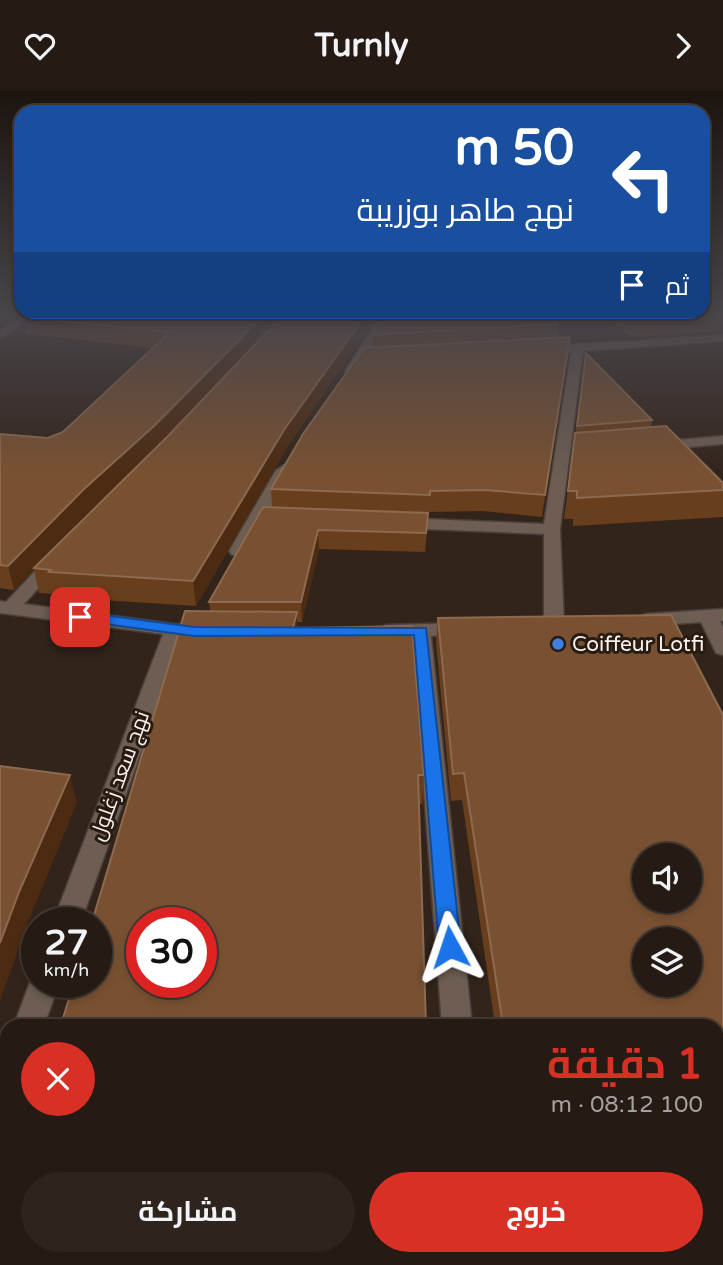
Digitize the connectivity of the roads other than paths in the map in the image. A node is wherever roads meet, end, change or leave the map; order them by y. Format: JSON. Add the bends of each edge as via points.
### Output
{"nodes":[{"id":1,"x":358,"y":368,"type":"edge"},
{"id":2,"x":576,"y":368,"type":"edge"},
{"id":3,"x":343,"y":383,"type":"edge"},
{"id":4,"x":723,"y":440,"type":"edge"},
{"id":5,"x":643,"y":447,"type":"edge"},
{"id":6,"x":295,"y":452,"type":"edge"},
{"id":7,"x":378,"y":522,"type":"edge"},
{"id":8,"x":552,"y":529,"type":"junction"},
{"id":9,"x":67,"y":548,"type":"edge"},
{"id":10,"x":232,"y":563,"type":"edge"},
{"id":11,"x":5,"y":608,"type":"edge"},
{"id":12,"x":715,"y":615,"type":"edge"},
{"id":13,"x":624,"y":622,"type":"edge"},
{"id":14,"x":554,"y":626,"type":"edge"},
{"id":15,"x":190,"y":627,"type":"junction"},
{"id":16,"x":487,"y":628,"type":"edge"},
{"id":17,"x":221,"y":631,"type":"edge"},
{"id":18,"x":367,"y":631,"type":"edge"},
{"id":19,"x":421,"y":631,"type":"junction"},
{"id":20,"x":723,"y":649,"type":"edge"},
{"id":21,"x":72,"y":907,"type":"edge"},
{"id":22,"x":39,"y":998,"type":"edge"},
{"id":23,"x":31,"y":1019,"type":"edge"},
{"id":24,"x":456,"y":1019,"type":"edge"}],
"edges":[{"from":1,"to":3,"type":"street"},
{"from":2,"to":8,"type":"street","via":[[570,453]]},
{"from":4,"to":5,"type":"street"},
{"from":6,"to":10,"type":"street","via":[[264,518]]},
{"from":7,"to":8,"type":"street"},
{"from":8,"to":14,"type":"street"},
{"from":9,"to":11,"type":"street"},
{"from":11,"to":15,"type":"street"},
{"from":12,"to":13,"type":"street"},
{"from":12,"to":20,"type":"street"},
{"from":15,"to":17,"type":"street"},
{"from":15,"to":21,"type":"street","name":"نهج سعد زغلول"},
{"from":16,"to":19,"type":"street"},
{"from":18,"to":19,"type":"street"},
{"from":19,"to":24,"type":"street"},
{"from":22,"to":23,"type":"street"}]}
